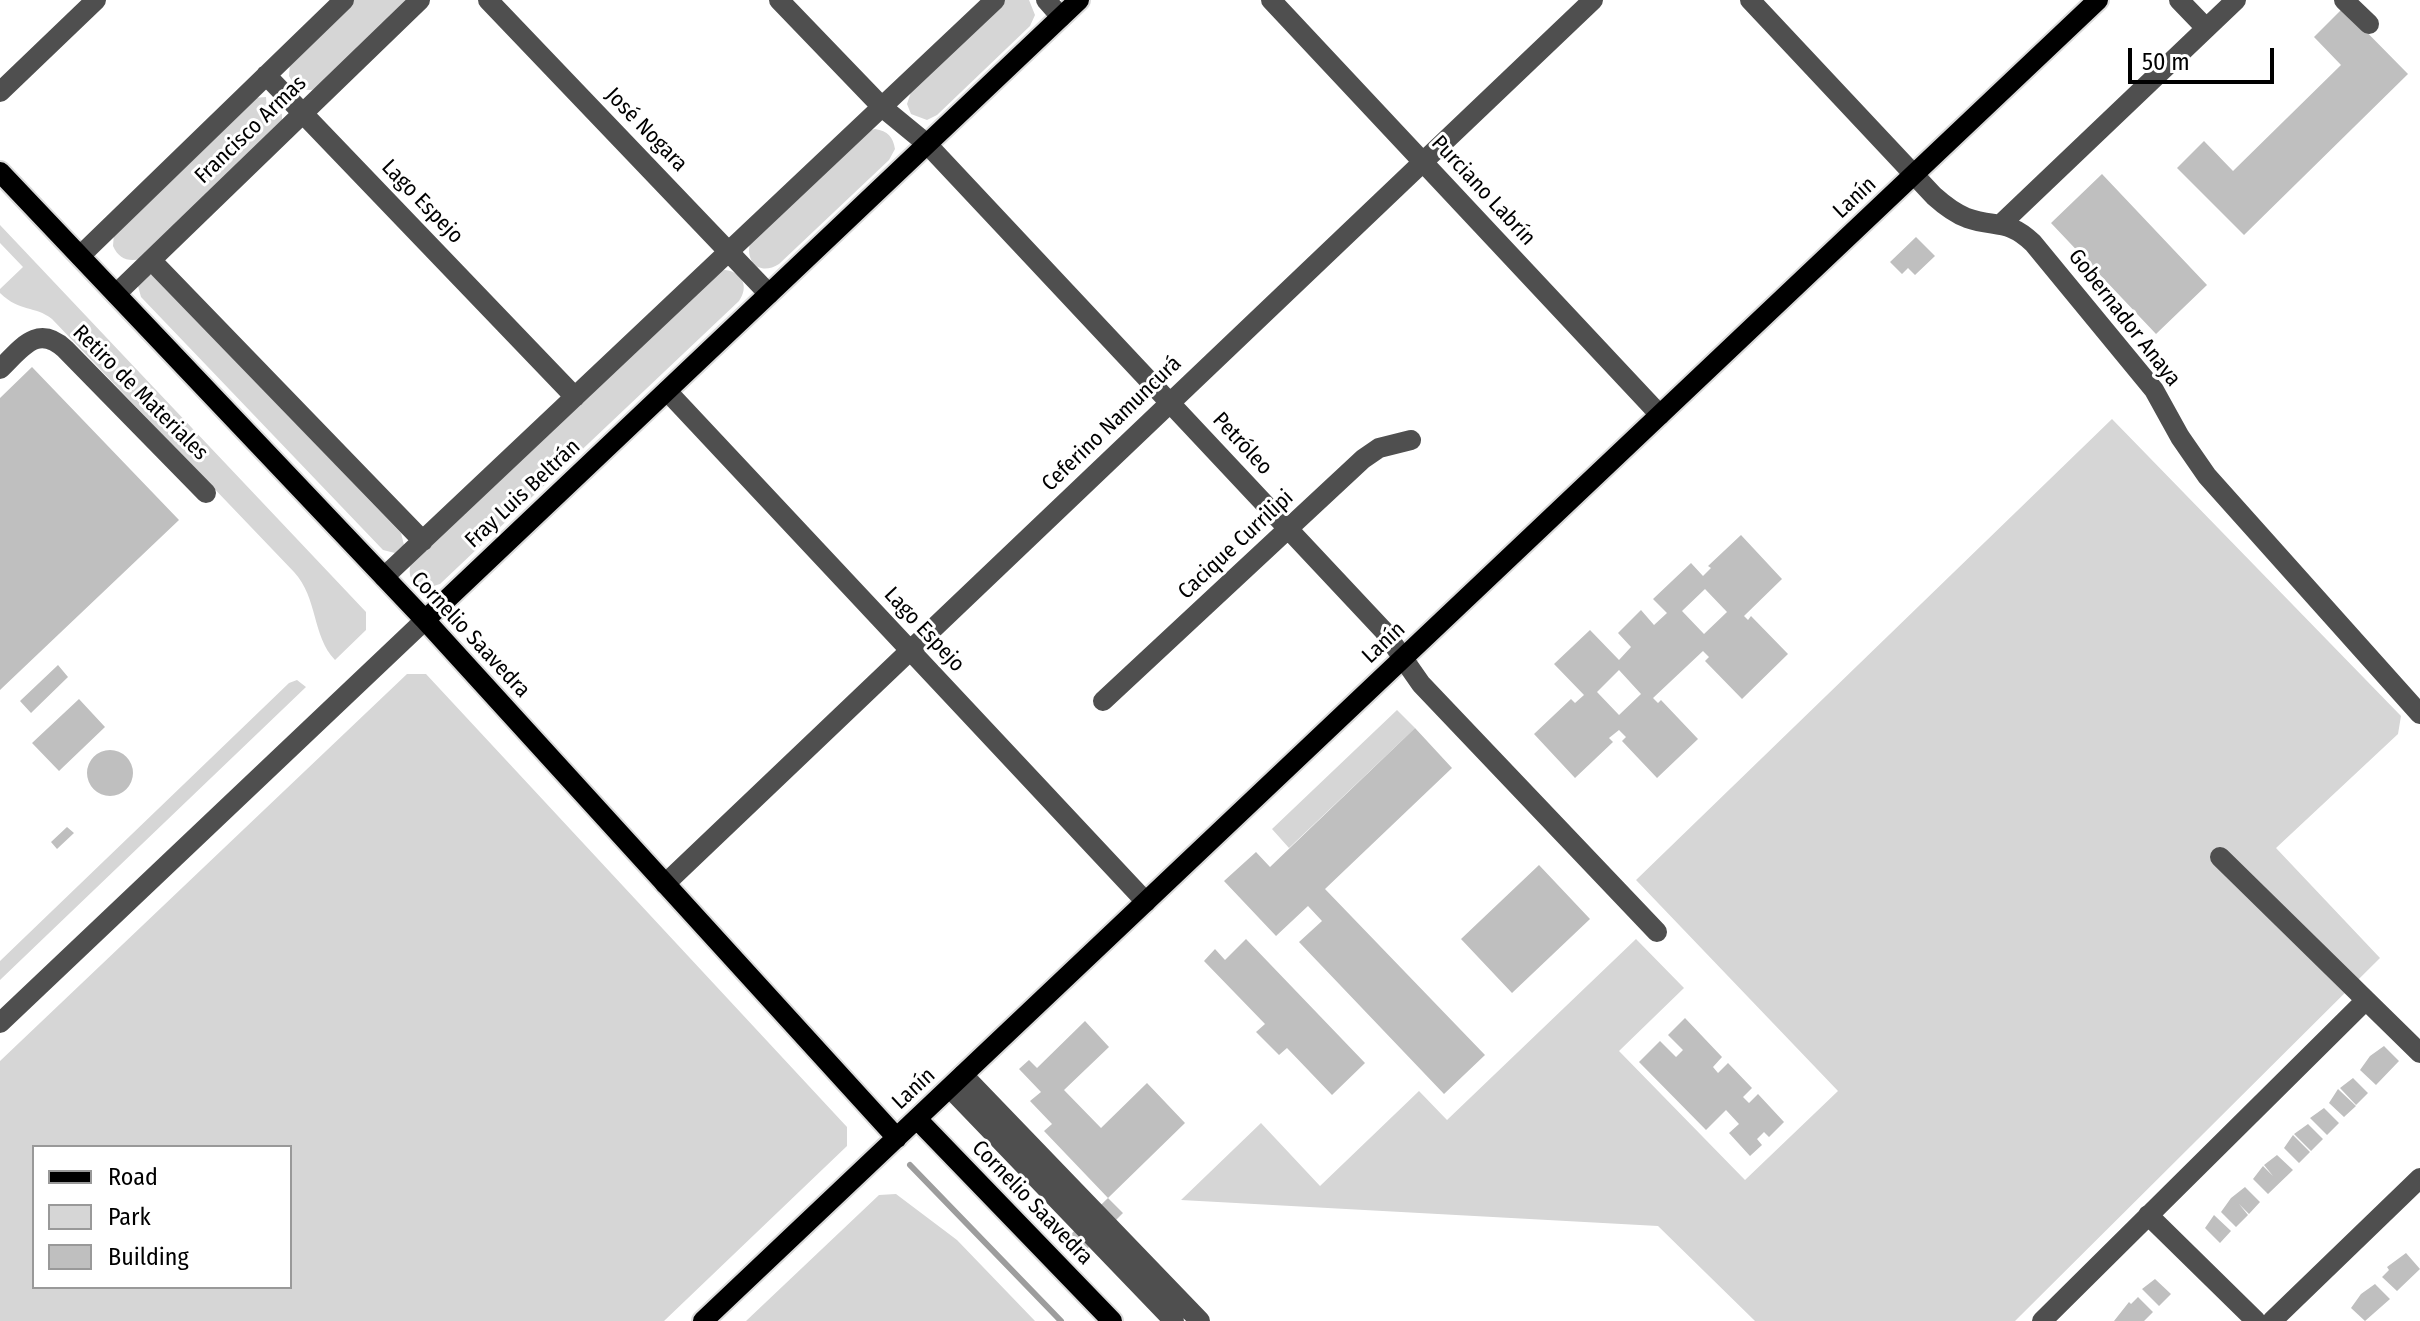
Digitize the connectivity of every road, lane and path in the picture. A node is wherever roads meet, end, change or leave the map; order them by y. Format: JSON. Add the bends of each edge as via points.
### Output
{"nodes":[{"id":1,"x":96,"y":0,"type":"edge"},
{"id":2,"x":344,"y":0,"type":"edge"},
{"id":3,"x":420,"y":0,"type":"edge"},
{"id":4,"x":488,"y":0,"type":"edge"},
{"id":5,"x":779,"y":0,"type":"edge"},
{"id":6,"x":995,"y":0,"type":"edge"},
{"id":7,"x":1046,"y":0,"type":"edge"},
{"id":8,"x":1079,"y":0,"type":"edge"},
{"id":9,"x":1271,"y":0,"type":"edge"},
{"id":10,"x":1593,"y":0,"type":"edge"},
{"id":11,"x":1750,"y":0,"type":"edge"},
{"id":12,"x":2098,"y":0,"type":"edge"},
{"id":13,"x":2179,"y":0,"type":"edge"},
{"id":14,"x":2236,"y":0,"type":"edge"},
{"id":15,"x":2344,"y":0,"type":"edge"},
{"id":16,"x":1061,"y":17,"type":"junction"},
{"id":17,"x":2369,"y":24,"type":"dead end"},
{"id":18,"x":2206,"y":28,"type":"junction"},
{"id":19,"x":266,"y":75,"type":"junction"},
{"id":20,"x":0,"y":92,"type":"edge"},
{"id":21,"x":882,"y":107,"type":"junction"},
{"id":22,"x":303,"y":113,"type":"junction"},
{"id":23,"x":927,"y":144,"type":"junction"},
{"id":24,"x":1423,"y":162,"type":"junction"},
{"id":25,"x":0,"y":172,"type":"edge"},
{"id":26,"x":1914,"y":175,"type":"junction"},
{"id":27,"x":2001,"y":224,"type":"junction"},
{"id":28,"x":729,"y":252,"type":"junction"},
{"id":29,"x":80,"y":256,"type":"junction"},
{"id":30,"x":151,"y":260,"type":"junction"},
{"id":31,"x":116,"y":294,"type":"junction"},
{"id":32,"x":769,"y":294,"type":"junction"},
{"id":33,"x":0,"y":369,"type":"edge"},
{"id":34,"x":667,"y":391,"type":"junction"},
{"id":35,"x":575,"y":397,"type":"junction"},
{"id":36,"x":1170,"y":402,"type":"junction"},
{"id":37,"x":1660,"y":415,"type":"junction"},
{"id":38,"x":1411,"y":440,"type":"dead end"},
{"id":39,"x":206,"y":493,"type":"dead end"},
{"id":40,"x":1288,"y":528,"type":"junction"},
{"id":41,"x":423,"y":541,"type":"junction"},
{"id":42,"x":384,"y":577,"type":"junction"},
{"id":43,"x":425,"y":620,"type":"junction"},
{"id":44,"x":910,"y":650,"type":"junction"},
{"id":45,"x":1403,"y":659,"type":"junction"},
{"id":46,"x":1103,"y":701,"type":"dead end"},
{"id":47,"x":2420,"y":714,"type":"edge"},
{"id":48,"x":2220,"y":857,"type":"dead end"},
{"id":49,"x":665,"y":884,"type":"junction"},
{"id":50,"x":1146,"y":902,"type":"junction"},
{"id":51,"x":1657,"y":932,"type":"dead end"},
{"id":52,"x":2366,"y":1000,"type":"junction"},
{"id":53,"x":0,"y":1023,"type":"edge"},
{"id":54,"x":2420,"y":1053,"type":"edge"},
{"id":55,"x":956,"y":1082,"type":"junction"},
{"id":56,"x":917,"y":1119,"type":"junction"},
{"id":57,"x":897,"y":1138,"type":"junction"},
{"id":58,"x":2420,"y":1178,"type":"edge"},
{"id":59,"x":2148,"y":1215,"type":"junction"},
{"id":60,"x":703,"y":1321,"type":"edge"},
{"id":61,"x":1112,"y":1321,"type":"edge"},
{"id":62,"x":1174,"y":1321,"type":"edge"},
{"id":63,"x":1200,"y":1321,"type":"edge"},
{"id":64,"x":2042,"y":1321,"type":"edge"},
{"id":65,"x":2256,"y":1321,"type":"edge"},
{"id":66,"x":2272,"y":1321,"type":"edge"}],
"edges":[{"from":1,"to":20,"type":"street"},
{"from":2,"to":19,"type":"street","name":"Francisco Armas"},
{"from":3,"to":22,"type":"street","name":"Francisco Armas"},
{"from":4,"to":28,"type":"street","name":"José Nogara"},
{"from":5,"to":21,"type":"street","name":"Petróleo"},
{"from":6,"to":21,"type":"street","name":"Fray Luis Beltrán"},
{"from":7,"to":16,"type":"street"},
{"from":8,"to":16,"type":"main road","name":"Fray Luis Beltrán"},
{"from":9,"to":24,"type":"street","name":"Purciano Labrín"},
{"from":10,"to":24,"type":"street","name":"Ceferino Namuncurá"},
{"from":11,"to":26,"type":"street","name":"Gobernador Anaya"},
{"from":12,"to":26,"type":"main road","name":"Lanín"},
{"from":13,"to":18,"type":"street"},
{"from":14,"to":18,"type":"street"},
{"from":15,"to":17,"type":"street"},
{"from":16,"to":23,"type":"main road","name":"Fray Luis Beltrán"},
{"from":18,"to":27,"type":"street"},
{"from":19,"to":22,"type":"street","name":"Lago Espejo"},
{"from":19,"to":29,"type":"street","name":"Francisco Armas"},
{"from":21,"to":23,"type":"street","name":"Petróleo"},
{"from":21,"to":28,"type":"street","name":"Fray Luis Beltrán"},
{"from":22,"to":30,"type":"street","name":"Francisco Armas"},
{"from":22,"to":35,"type":"street","name":"Lago Espejo"},
{"from":23,"to":32,"type":"main road","name":"Fray Luis Beltrán"},
{"from":23,"to":36,"type":"street","name":"Petróleo"},
{"from":24,"to":36,"type":"street","name":"Ceferino Namuncurá"},
{"from":24,"to":37,"type":"street","name":"Purciano Labrín"},
{"from":25,"to":29,"type":"main road","name":"Cornelio Saavedra"},
{"from":26,"to":27,"type":"street","name":"Gobernador Anaya","via":[[1956,213]]},
{"from":26,"to":37,"type":"main road","name":"Lanín"},
{"from":27,"to":47,"type":"street","name":"Gobernador Anaya","via":[[2014,227],[2033,243],[2154,390],[2207,476]]},
{"from":28,"to":32,"type":"street","name":"José Nogara"},
{"from":28,"to":35,"type":"street","name":"Fray Luis Beltrán"},
{"from":29,"to":31,"type":"main road","name":"Cornelio Saavedra"},
{"from":30,"to":31,"type":"street","name":"Francisco Armas"},
{"from":30,"to":41,"type":"street","name":"Cornelio Saavedra"},
{"from":31,"to":42,"type":"main road","name":"Cornelio Saavedra"},
{"from":32,"to":34,"type":"main road","name":"Fray Luis Beltrán"},
{"from":33,"to":39,"type":"street","name":"Retiro de Materiales","via":[[30,341],[52,338]]},
{"from":34,"to":43,"type":"main road","name":"Fray Luis Beltrán"},
{"from":34,"to":44,"type":"street","name":"Lago Espejo"},
{"from":35,"to":41,"type":"street","name":"Fray Luis Beltrán"},
{"from":36,"to":40,"type":"street","name":"Petróleo"},
{"from":36,"to":44,"type":"street","name":"Ceferino Namuncurá"},
{"from":37,"to":45,"type":"main road","name":"Lanín"},
{"from":38,"to":40,"type":"street","name":"Cacique Currilipi","via":[[1370,453]]},
{"from":40,"to":45,"type":"street","name":"Petróleo","via":[[1384,631]]},
{"from":40,"to":46,"type":"street","name":"Cacique Currilipi"},
{"from":41,"to":42,"type":"street","name":"Fray Luis Beltrán"},
{"from":42,"to":43,"type":"main road","name":"Cornelio Saavedra"},
{"from":43,"to":49,"type":"main road","name":"Cornelio Saavedra"},
{"from":43,"to":53,"type":"street","name":"Fray Luis Beltrán"},
{"from":44,"to":49,"type":"street","name":"Ceferino Namuncurá"},
{"from":44,"to":50,"type":"street","name":"Lago Espejo"},
{"from":45,"to":50,"type":"main road","name":"Lanín"},
{"from":45,"to":51,"type":"street","name":"Petróleo"},
{"from":48,"to":52,"type":"street"},
{"from":49,"to":57,"type":"main road","name":"Cornelio Saavedra"},
{"from":50,"to":55,"type":"main road","name":"Lanín"},
{"from":52,"to":54,"type":"street"},
{"from":52,"to":59,"type":"street"},
{"from":55,"to":56,"type":"main road","name":"Lanín"},
{"from":55,"to":62,"type":"street"},
{"from":55,"to":63,"type":"street"},
{"from":56,"to":57,"type":"main road","name":"Lanín"},
{"from":56,"to":61,"type":"main road","name":"Cornelio Saavedra"},
{"from":57,"to":60,"type":"main road","name":"Lanín"},
{"from":58,"to":66,"type":"street"},
{"from":59,"to":64,"type":"street"},
{"from":59,"to":65,"type":"street"}]}
